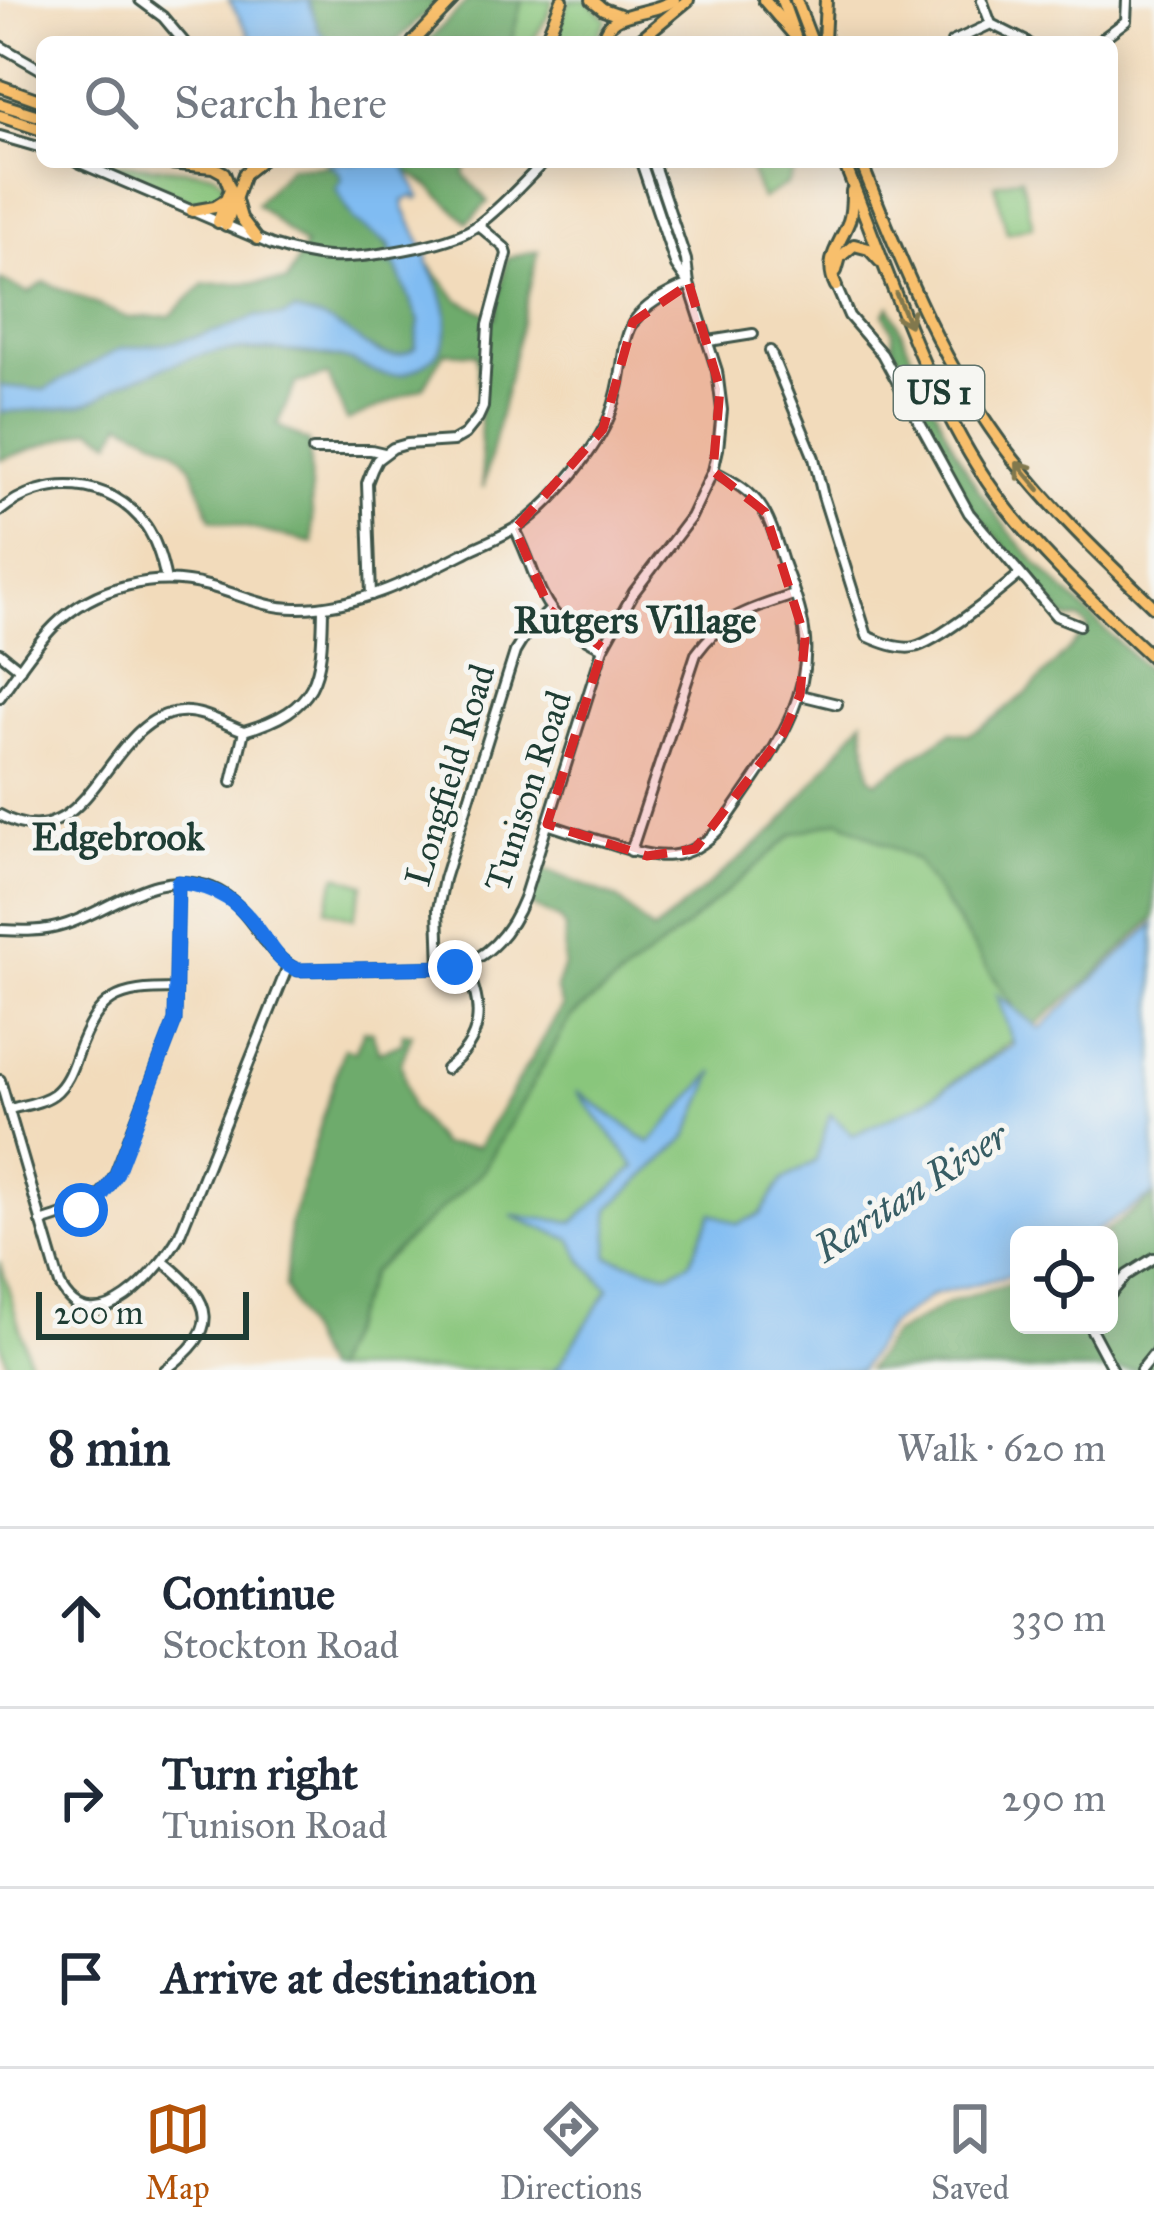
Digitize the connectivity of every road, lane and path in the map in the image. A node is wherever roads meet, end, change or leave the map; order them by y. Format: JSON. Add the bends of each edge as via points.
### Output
{"nodes":[{"id":1,"x":140,"y":0,"type":"edge"},
{"id":2,"x":453,"y":0,"type":"edge"},
{"id":3,"x":562,"y":0,"type":"edge"},
{"id":4,"x":592,"y":0,"type":"edge"},
{"id":5,"x":674,"y":0,"type":"edge"},
{"id":6,"x":688,"y":0,"type":"edge"},
{"id":7,"x":764,"y":0,"type":"edge"},
{"id":8,"x":782,"y":0,"type":"edge"},
{"id":9,"x":796,"y":0,"type":"edge"},
{"id":10,"x":826,"y":0,"type":"edge"},
{"id":11,"x":982,"y":0,"type":"edge"},
{"id":12,"x":1127,"y":0,"type":"edge"},
{"id":13,"x":623,"y":16,"type":"junction"},
{"id":14,"x":991,"y":24,"type":"junction"},
{"id":15,"x":179,"y":36,"type":"edge"},
{"id":16,"x":419,"y":36,"type":"edge"},
{"id":17,"x":547,"y":36,"type":"edge"},
{"id":18,"x":604,"y":36,"type":"edge"},
{"id":19,"x":644,"y":36,"type":"edge"},
{"id":20,"x":794,"y":36,"type":"edge"},
{"id":21,"x":795,"y":36,"type":"edge"},
{"id":22,"x":810,"y":36,"type":"edge"},
{"id":23,"x":824,"y":36,"type":"edge"},
{"id":24,"x":965,"y":36,"type":"edge"},
{"id":25,"x":1015,"y":36,"type":"edge"},
{"id":26,"x":1106,"y":36,"type":"edge"},
{"id":27,"x":0,"y":46,"type":"edge"},
{"id":28,"x":36,"y":67,"type":"edge"},
{"id":29,"x":0,"y":86,"type":"edge"},
{"id":30,"x":36,"y":99,"type":"edge"},
{"id":31,"x":0,"y":104,"type":"edge"},
{"id":32,"x":36,"y":115,"type":"edge"},
{"id":33,"x":0,"y":116,"type":"edge"},
{"id":34,"x":36,"y":128,"type":"edge"},
{"id":35,"x":0,"y":136,"type":"edge"},
{"id":36,"x":36,"y":146,"type":"edge"},
{"id":37,"x":92,"y":168,"type":"edge"},
{"id":38,"x":210,"y":168,"type":"edge"},
{"id":39,"x":252,"y":168,"type":"edge"},
{"id":40,"x":538,"y":168,"type":"edge"},
{"id":41,"x":649,"y":168,"type":"edge"},
{"id":42,"x":846,"y":168,"type":"edge"},
{"id":43,"x":864,"y":168,"type":"edge"},
{"id":44,"x":852,"y":182,"type":"junction"},
{"id":45,"x":232,"y":199,"type":"junction"},
{"id":46,"x":193,"y":211,"type":"junction"},
{"id":47,"x":222,"y":224,"type":"junction"},
{"id":48,"x":478,"y":225,"type":"junction"},
{"id":49,"x":257,"y":239,"type":"junction"},
{"id":50,"x":887,"y":272,"type":"junction"},
{"id":51,"x":689,"y":284,"type":"junction"},
{"id":52,"x":836,"y":286,"type":"junction"},
{"id":53,"x":753,"y":334,"type":"dead end"},
{"id":54,"x":709,"y":341,"type":"junction"},
{"id":55,"x":770,"y":351,"type":"dead end"},
{"id":56,"x":313,"y":450,"type":"dead end"},
{"id":57,"x":384,"y":453,"type":"junction"},
{"id":58,"x":713,"y":471,"type":"junction"},
{"id":59,"x":0,"y":512,"type":"edge"},
{"id":60,"x":514,"y":529,"type":"junction"},
{"id":61,"x":1020,"y":574,"type":"junction"},
{"id":62,"x":166,"y":580,"type":"junction"},
{"id":63,"x":371,"y":595,"type":"junction"},
{"id":64,"x":794,"y":595,"type":"junction"},
{"id":65,"x":1154,"y":607,"type":"edge"},
{"id":66,"x":323,"y":608,"type":"junction"},
{"id":67,"x":550,"y":610,"type":"junction"},
{"id":68,"x":1079,"y":625,"type":"dead end"},
{"id":69,"x":603,"y":648,"type":"junction"},
{"id":70,"x":0,"y":653,"type":"edge"},
{"id":71,"x":1154,"y":659,"type":"edge"},
{"id":72,"x":20,"y":669,"type":"junction"},
{"id":73,"x":800,"y":695,"type":"junction"},
{"id":74,"x":0,"y":698,"type":"edge"},
{"id":75,"x":837,"y":704,"type":"dead end"},
{"id":76,"x":244,"y":731,"type":"junction"},
{"id":77,"x":232,"y":782,"type":"dead end"},
{"id":78,"x":0,"y":815,"type":"edge"},
{"id":79,"x":547,"y":824,"type":"junction"},
{"id":80,"x":631,"y":851,"type":"junction"},
{"id":81,"x":178,"y":882,"type":"junction"},
{"id":82,"x":0,"y":930,"type":"edge"},
{"id":83,"x":464,"y":965,"type":"junction"},
{"id":84,"x":288,"y":966,"type":"junction"},
{"id":85,"x":440,"y":968,"type":"junction"},
{"id":86,"x":176,"y":989,"type":"junction"},
{"id":87,"x":446,"y":1070,"type":"dead end"},
{"id":88,"x":0,"y":1080,"type":"edge"},
{"id":89,"x":10,"y":1109,"type":"junction"},
{"id":90,"x":41,"y":1222,"type":"junction"},
{"id":91,"x":1154,"y":1258,"type":"edge"},
{"id":92,"x":164,"y":1262,"type":"junction"},
{"id":93,"x":1118,"y":1286,"type":"edge"},
{"id":94,"x":1094,"y":1334,"type":"edge"},
{"id":95,"x":1154,"y":1354,"type":"edge"},
{"id":96,"x":164,"y":1370,"type":"edge"},
{"id":97,"x":1113,"y":1370,"type":"edge"},
{"id":98,"x":1141,"y":1370,"type":"edge"}],
"edges":[{"from":1,"to":15,"type":"street"},
{"from":2,"to":16,"type":"highway"},
{"from":3,"to":17,"type":"highway"},
{"from":4,"to":13,"type":"highway"},
{"from":5,"to":13,"type":"highway"},
{"from":6,"to":19,"type":"highway"},
{"from":7,"to":20,"type":"highway"},
{"from":8,"to":21,"type":"highway"},
{"from":9,"to":22,"type":"highway"},
{"from":10,"to":23,"type":"highway"},
{"from":11,"to":14,"type":"street"},
{"from":12,"to":26,"type":"street","via":[[1126,21]]},
{"from":13,"to":18,"type":"highway"},
{"from":14,"to":24,"type":"street"},
{"from":14,"to":25,"type":"street"},
{"from":27,"to":28,"type":"street"},
{"from":29,"to":30,"type":"highway"},
{"from":31,"to":32,"type":"highway"},
{"from":33,"to":34,"type":"highway"},
{"from":35,"to":36,"type":"street"},
{"from":37,"to":46,"type":"street"},
{"from":38,"to":45,"type":"highway","via":[[230,182]]},
{"from":39,"to":45,"type":"highway"},
{"from":40,"to":48,"type":"street"},
{"from":41,"to":51,"type":"street","name":"Tunison Road"},
{"from":42,"to":44,"type":"highway","number":"US 1"},
{"from":65,"to":43,"type":"highway","number":"US 1","one_way":true,"via":[[1022,470],[969,394],[924,313]]},
{"from":44,"to":50,"type":"highway","number":"US 1"},
{"from":44,"to":52,"type":"highway","via":[[850,218],[831,260]]},
{"from":45,"to":46,"type":"highway"},
{"from":45,"to":47,"type":"highway"},
{"from":45,"to":49,"type":"highway"},
{"from":46,"to":47,"type":"street"},
{"from":47,"to":49,"type":"street"},
{"from":48,"to":49,"type":"street","via":[[425,245],[323,256]]},
{"from":48,"to":57,"type":"street","via":[[507,254],[488,326],[483,407],[453,441]]},
{"from":50,"to":52,"type":"highway","via":[[869,249],[854,245],[840,257]]},
{"from":50,"to":71,"type":"highway","number":"US 1","one_way":true,"via":[[975,462],[1015,519]]},
{"from":51,"to":54,"type":"street","name":"Tunison Road"},
{"from":51,"to":60,"type":"street","via":[[633,322],[603,429],[553,495]]},
{"from":52,"to":61,"type":"street","via":[[969,513]]},
{"from":53,"to":54,"type":"street"},
{"from":54,"to":58,"type":"street","name":"Tunison Road","via":[[722,410]]},
{"from":55,"to":61,"type":"street","via":[[814,458],[867,635],[917,646]]},
{"from":56,"to":57,"type":"street"},
{"from":57,"to":63,"type":"street","via":[[367,483]]},
{"from":58,"to":64,"type":"street","via":[[759,502]]},
{"from":58,"to":69,"type":"street","name":"Tunison Road"},
{"from":59,"to":62,"type":"street","via":[[59,484],[107,494],[147,528]]},
{"from":60,"to":63,"type":"street"},
{"from":60,"to":67,"type":"street"},
{"from":61,"to":68,"type":"street","via":[[1056,616]]},
{"from":62,"to":66,"type":"street","via":[[276,607]]},
{"from":62,"to":72,"type":"street","via":[[120,587],[82,605],[52,627]]},
{"from":63,"to":66,"type":"street"},
{"from":64,"to":73,"type":"street","via":[[805,638]]},
{"from":64,"to":80,"type":"street","via":[[729,619],[696,654]]},
{"from":66,"to":76,"type":"street","via":[[311,691],[284,716]]},
{"from":67,"to":69,"type":"street"},
{"from":67,"to":85,"type":"street","name":"Longfield Road","via":[[515,652],[444,879]]},
{"from":69,"to":79,"type":"street","name":"Tunison Road"},
{"from":70,"to":72,"type":"street"},
{"from":72,"to":74,"type":"street"},
{"from":73,"to":75,"type":"street"},
{"from":73,"to":80,"type":"street","via":[[783,734],[710,839],[664,858]]},
{"from":76,"to":77,"type":"street"},
{"from":76,"to":78,"type":"street","via":[[192,712],[154,719],[64,816],[25,826]]},
{"from":79,"to":80,"type":"street"},
{"from":79,"to":83,"type":"street","name":"Tunison Road","via":[[515,918],[496,944]]},
{"from":81,"to":82,"type":"street","via":[[152,885],[58,928]]},
{"from":81,"to":84,"type":"street","via":[[226,896]]},
{"from":81,"to":86,"type":"street"},
{"from":83,"to":85,"type":"street"},
{"from":83,"to":87,"type":"street","via":[[479,1016],[469,1048]]},
{"from":84,"to":85,"type":"street"},
{"from":84,"to":92,"type":"street"},
{"from":86,"to":89,"type":"street","via":[[109,1001],[60,1088]]},
{"from":86,"to":90,"type":"street","via":[[173,1030],[110,1186],[81,1210]]},
{"from":88,"to":89,"type":"street"},
{"from":89,"to":90,"type":"street"},
{"from":90,"to":92,"type":"street","via":[[65,1293],[80,1305],[121,1300]]},
{"from":91,"to":93,"type":"street"},
{"from":92,"to":96,"type":"street","via":[[194,1288],[204,1320],[196,1343]]},
{"from":94,"to":97,"type":"street"},
{"from":95,"to":98,"type":"street"}]}
